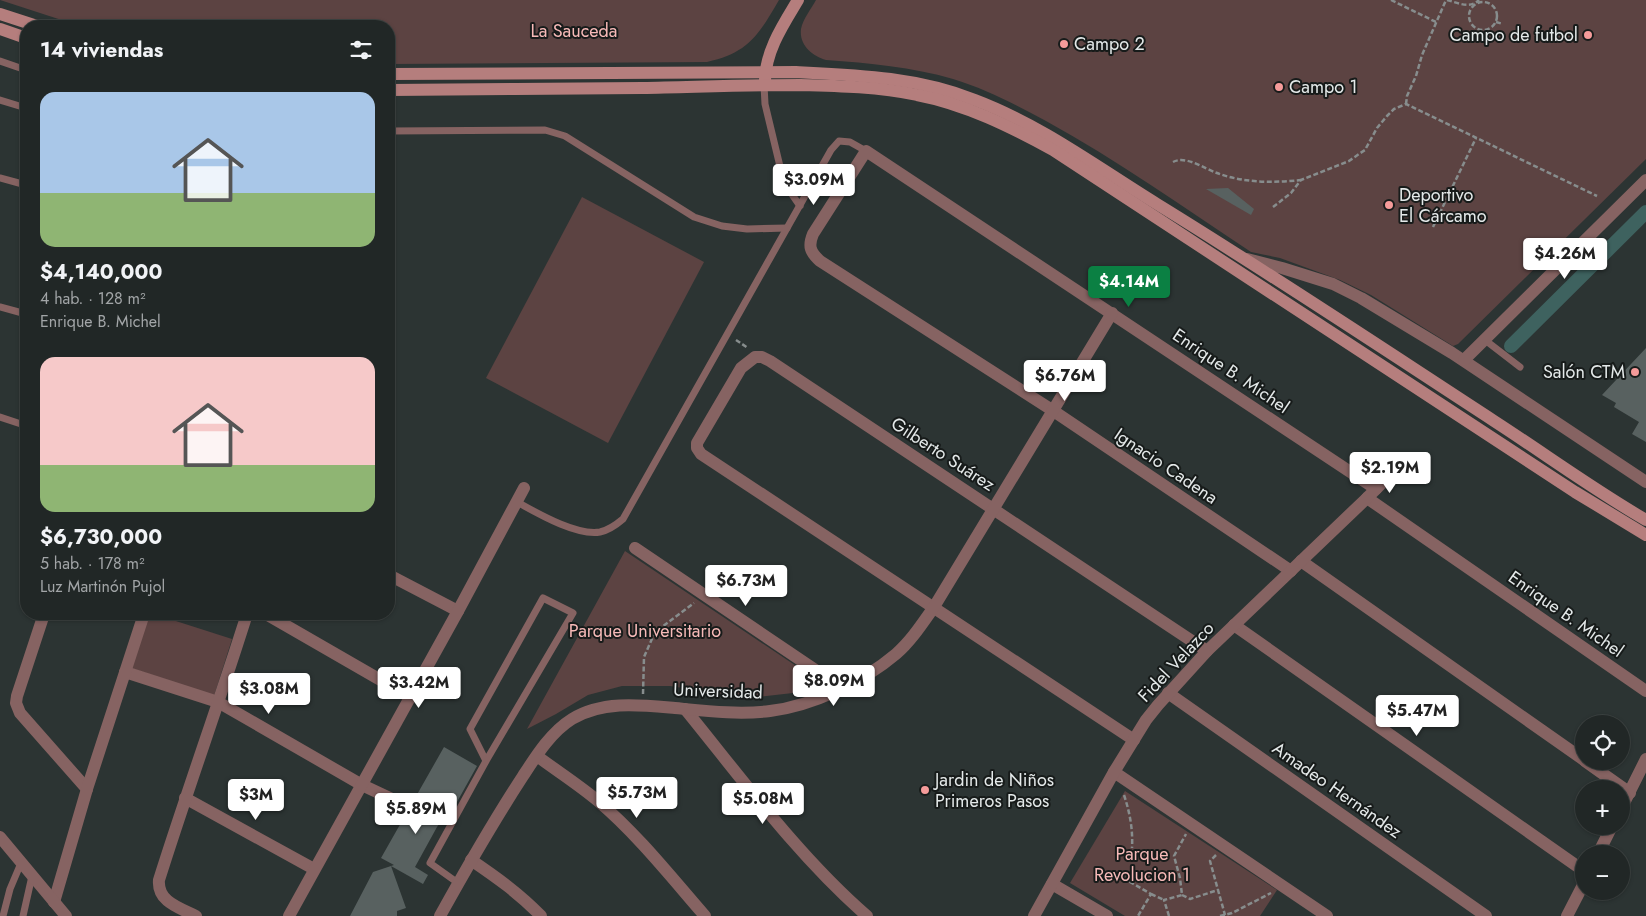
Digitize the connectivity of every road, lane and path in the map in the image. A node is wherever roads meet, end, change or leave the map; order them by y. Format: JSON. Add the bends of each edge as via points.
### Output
{"nodes":[{"id":1,"x":798,"y":0,"type":"edge"},
{"id":2,"x":1391,"y":0,"type":"edge"},
{"id":3,"x":1446,"y":0,"type":"edge"},
{"id":4,"x":1479,"y":0,"type":"edge"},
{"id":5,"x":1476,"y":4,"type":"junction"},
{"id":6,"x":0,"y":14,"type":"edge"},
{"id":7,"x":20,"y":20,"type":"edge"},
{"id":8,"x":1436,"y":22,"type":"junction"},
{"id":9,"x":1496,"y":22,"type":"junction"},
{"id":10,"x":1503,"y":24,"type":"dead end"},
{"id":11,"x":0,"y":29,"type":"edge"},
{"id":12,"x":20,"y":36,"type":"edge"},
{"id":13,"x":0,"y":61,"type":"edge"},
{"id":14,"x":20,"y":68,"type":"edge"},
{"id":15,"x":395,"y":74,"type":"edge"},
{"id":16,"x":765,"y":79,"type":"junction"},
{"id":17,"x":395,"y":90,"type":"edge"},
{"id":18,"x":0,"y":100,"type":"edge"},
{"id":19,"x":1406,"y":104,"type":"junction"},
{"id":20,"x":20,"y":106,"type":"edge"},
{"id":21,"x":395,"y":131,"type":"edge"},
{"id":22,"x":1476,"y":138,"type":"junction"},
{"id":23,"x":866,"y":151,"type":"junction"},
{"id":24,"x":1173,"y":162,"type":"dead end"},
{"id":25,"x":0,"y":178,"type":"edge"},
{"id":26,"x":1301,"y":180,"type":"junction"},
{"id":27,"x":1646,"y":180,"type":"edge"},
{"id":28,"x":20,"y":183,"type":"edge"},
{"id":29,"x":1597,"y":196,"type":"dead end"},
{"id":30,"x":800,"y":206,"type":"junction"},
{"id":31,"x":1273,"y":207,"type":"dead end"},
{"id":32,"x":1433,"y":227,"type":"dead end"},
{"id":33,"x":787,"y":228,"type":"junction"},
{"id":34,"x":1245,"y":258,"type":"junction"},
{"id":35,"x":0,"y":307,"type":"edge"},
{"id":36,"x":20,"y":312,"type":"edge"},
{"id":37,"x":1112,"y":314,"type":"junction"},
{"id":38,"x":727,"y":335,"type":"junction"},
{"id":39,"x":1485,"y":340,"type":"junction"},
{"id":40,"x":762,"y":357,"type":"junction"},
{"id":41,"x":1464,"y":360,"type":"junction"},
{"id":42,"x":1520,"y":367,"type":"dead end"},
{"id":43,"x":1052,"y":410,"type":"junction"},
{"id":44,"x":0,"y":417,"type":"edge"},
{"id":45,"x":20,"y":424,"type":"edge"},
{"id":46,"x":1394,"y":471,"type":"dead end"},
{"id":47,"x":1646,"y":482,"type":"edge"},
{"id":48,"x":524,"y":488,"type":"dead end"},
{"id":49,"x":1376,"y":489,"type":"junction"},
{"id":50,"x":1367,"y":498,"type":"junction"},
{"id":51,"x":517,"y":502,"type":"junction"},
{"id":52,"x":994,"y":508,"type":"junction"},
{"id":53,"x":1646,"y":520,"type":"edge"},
{"id":54,"x":1646,"y":535,"type":"edge"},
{"id":55,"x":635,"y":548,"type":"dead end"},
{"id":56,"x":1301,"y":561,"type":"junction"},
{"id":57,"x":1291,"y":571,"type":"junction"},
{"id":58,"x":395,"y":578,"type":"edge"},
{"id":59,"x":705,"y":596,"type":"junction"},
{"id":60,"x":934,"y":607,"type":"junction"},
{"id":61,"x":458,"y":611,"type":"junction"},
{"id":62,"x":42,"y":620,"type":"edge"},
{"id":63,"x":142,"y":620,"type":"edge"},
{"id":64,"x":245,"y":620,"type":"edge"},
{"id":65,"x":276,"y":620,"type":"edge"},
{"id":66,"x":1234,"y":625,"type":"junction"},
{"id":67,"x":1207,"y":651,"type":"junction"},
{"id":68,"x":125,"y":672,"type":"junction"},
{"id":69,"x":842,"y":688,"type":"junction"},
{"id":70,"x":1646,"y":691,"type":"edge"},
{"id":71,"x":1168,"y":693,"type":"junction"},
{"id":72,"x":410,"y":697,"type":"junction"},
{"id":73,"x":218,"y":702,"type":"junction"},
{"id":74,"x":644,"y":705,"type":"junction"},
{"id":75,"x":685,"y":709,"type":"junction"},
{"id":76,"x":1134,"y":740,"type":"junction"},
{"id":77,"x":1575,"y":755,"type":"edge"},
{"id":78,"x":537,"y":756,"type":"junction"},
{"id":79,"x":1646,"y":759,"type":"edge"},
{"id":80,"x":486,"y":761,"type":"junction"},
{"id":81,"x":1597,"y":770,"type":"edge"},
{"id":82,"x":1114,"y":772,"type":"junction"},
{"id":83,"x":1611,"y":780,"type":"edge"},
{"id":84,"x":362,"y":784,"type":"junction"},
{"id":85,"x":86,"y":789,"type":"junction"},
{"id":86,"x":1123,"y":793,"type":"dead end"},
{"id":87,"x":1630,"y":793,"type":"edge"},
{"id":88,"x":184,"y":798,"type":"junction"},
{"id":89,"x":396,"y":801,"type":"dead end"},
{"id":90,"x":1187,"y":832,"type":"dead end"},
{"id":91,"x":0,"y":837,"type":"edge"},
{"id":92,"x":1132,"y":848,"type":"dead end"},
{"id":93,"x":1218,"y":852,"type":"dead end"},
{"id":94,"x":471,"y":860,"type":"junction"},
{"id":95,"x":21,"y":863,"type":"junction"},
{"id":96,"x":1575,"y":865,"type":"edge"},
{"id":97,"x":314,"y":869,"type":"junction"},
{"id":98,"x":32,"y":876,"type":"junction"},
{"id":99,"x":1123,"y":878,"type":"dead end"},
{"id":100,"x":458,"y":883,"type":"junction"},
{"id":101,"x":1052,"y":884,"type":"junction"},
{"id":102,"x":1218,"y":890,"type":"junction"},
{"id":103,"x":1277,"y":890,"type":"dead end"},
{"id":104,"x":1151,"y":894,"type":"junction"},
{"id":105,"x":1182,"y":895,"type":"junction"},
{"id":106,"x":1164,"y":900,"type":"junction"},
{"id":107,"x":1575,"y":900,"type":"edge"},
{"id":108,"x":54,"y":902,"type":"junction"},
{"id":109,"x":1225,"y":915,"type":"edge"},
{"id":110,"x":3,"y":916,"type":"edge"},
{"id":111,"x":23,"y":916,"type":"edge"},
{"id":112,"x":66,"y":916,"type":"edge"},
{"id":113,"x":196,"y":916,"type":"edge"},
{"id":114,"x":289,"y":916,"type":"edge"},
{"id":115,"x":440,"y":916,"type":"edge"},
{"id":116,"x":540,"y":916,"type":"edge"},
{"id":117,"x":705,"y":916,"type":"edge"},
{"id":118,"x":867,"y":916,"type":"edge"},
{"id":119,"x":1034,"y":916,"type":"edge"},
{"id":120,"x":1107,"y":916,"type":"edge"},
{"id":121,"x":1138,"y":916,"type":"edge"},
{"id":122,"x":1169,"y":916,"type":"edge"},
{"id":123,"x":1220,"y":916,"type":"edge"},
{"id":124,"x":1327,"y":916,"type":"edge"},
{"id":125,"x":1486,"y":916,"type":"edge"},
{"id":126,"x":1567,"y":916,"type":"edge"}],
"edges":[{"from":1,"to":16,"type":"main road","via":[[773,44]]},
{"from":2,"to":8,"type":"path"},
{"from":3,"to":5,"type":"path"},
{"from":3,"to":8,"type":"path"},
{"from":4,"to":5,"type":"path"},
{"from":5,"to":9,"type":"path","via":[[1485,2],[1494,6],[1498,14]]},
{"from":5,"to":9,"type":"path","via":[[1468,16],[1475,28],[1488,29]]},
{"from":6,"to":7,"type":"main road"},
{"from":8,"to":19,"type":"path"},
{"from":9,"to":10,"type":"path"},
{"from":11,"to":12,"type":"main road"},
{"from":13,"to":14,"type":"lane"},
{"from":15,"to":16,"type":"main road"},
{"from":16,"to":17,"type":"main road","via":[[633,88]]},
{"from":16,"to":30,"type":"lane","via":[[766,104],[784,183]]},
{"from":16,"to":34,"type":"main road","via":[[850,74],[896,79],[974,99],[1050,136]]},
{"from":16,"to":54,"type":"main road","via":[[880,88],[918,95],[961,107],[1029,137]]},
{"from":18,"to":20,"type":"lane"},
{"from":19,"to":22,"type":"path"},
{"from":19,"to":26,"type":"path","via":[[1387,116],[1359,154]]},
{"from":21,"to":33,"type":"lane","via":[[545,130],[566,136],[694,217],[722,226],[747,229]]},
{"from":22,"to":29,"type":"path"},
{"from":22,"to":32,"type":"path"},
{"from":23,"to":30,"type":"lane","via":[[850,142],[839,141]]},
{"from":23,"to":37,"type":"street","name":"Enrique B. Michel"},
{"from":23,"to":43,"type":"street","name":"Ignacio Cadena","via":[[813,234],[810,248],[813,254]]},
{"from":24,"to":26,"type":"path","via":[[1184,160],[1218,174],[1246,180]]},
{"from":25,"to":28,"type":"lane"},
{"from":26,"to":31,"type":"path"},
{"from":27,"to":39,"type":"street"},
{"from":30,"to":33,"type":"lane"},
{"from":33,"to":38,"type":"lane"},
{"from":34,"to":41,"type":"street","via":[[1333,284]]},
{"from":34,"to":53,"type":"main road"},
{"from":35,"to":36,"type":"lane"},
{"from":37,"to":43,"type":"street","name":"Universidad"},
{"from":37,"to":49,"type":"street","name":"Enrique B. Michel"},
{"from":38,"to":40,"type":"path"},
{"from":38,"to":51,"type":"lane","via":[[623,519],[598,532],[581,530],[558,523]]},
{"from":39,"to":41,"type":"street"},
{"from":39,"to":42,"type":"lane"},
{"from":40,"to":52,"type":"street","name":"Gilberto Suárez"},
{"from":40,"to":60,"type":"street","via":[[754,357],[741,368],[698,440],[697,448],[701,454]]},
{"from":41,"to":47,"type":"street"},
{"from":43,"to":52,"type":"street","name":"Universidad"},
{"from":43,"to":57,"type":"street","name":"Ignacio Cadena"},
{"from":44,"to":45,"type":"lane"},
{"from":46,"to":49,"type":"street","name":"Fidel Velazco"},
{"from":48,"to":51,"type":"street"},
{"from":49,"to":50,"type":"street","name":"Fidel Velazco"},
{"from":50,"to":56,"type":"street","name":"Fidel Velazco"},
{"from":50,"to":70,"type":"street","name":"Enrique B. Michel"},
{"from":51,"to":61,"type":"street"},
{"from":52,"to":60,"type":"street","name":"Universidad"},
{"from":52,"to":67,"type":"street","name":"Gilberto Suárez"},
{"from":55,"to":59,"type":"street"},
{"from":56,"to":57,"type":"street","name":"Fidel Velazco"},
{"from":56,"to":77,"type":"street"},
{"from":57,"to":66,"type":"street","name":"Fidel Velazco"},
{"from":58,"to":61,"type":"street"},
{"from":59,"to":69,"type":"street"},
{"from":59,"to":74,"type":"path","via":[[655,632],[644,658]]},
{"from":60,"to":69,"type":"street","name":"Universidad","via":[[916,634],[896,654]]},
{"from":60,"to":76,"type":"street"},
{"from":61,"to":72,"type":"street"},
{"from":62,"to":85,"type":"street","via":[[17,696],[17,708]]},
{"from":63,"to":68,"type":"street"},
{"from":64,"to":73,"type":"street"},
{"from":65,"to":72,"type":"street"},
{"from":66,"to":67,"type":"street","name":"Fidel Velazco"},
{"from":66,"to":96,"type":"street"},
{"from":67,"to":71,"type":"street","name":"Fidel Velazco"},
{"from":68,"to":73,"type":"street"},
{"from":68,"to":85,"type":"street"},
{"from":69,"to":75,"type":"street","name":"Universidad","via":[[803,705],[769,712]]},
{"from":71,"to":76,"type":"street","name":"Fidel Velazco"},
{"from":71,"to":125,"type":"street","name":"Amadeo Hernández"},
{"from":72,"to":84,"type":"street"},
{"from":73,"to":84,"type":"street"},
{"from":73,"to":88,"type":"street"},
{"from":74,"to":75,"type":"street","name":"Universidad"},
{"from":74,"to":78,"type":"street","name":"Universidad","via":[[610,706],[586,711],[570,719]]},
{"from":75,"to":118,"type":"street","via":[[802,851]]},
{"from":76,"to":82,"type":"street","name":"Fidel Velazco"},
{"from":78,"to":94,"type":"street","name":"Universidad"},
{"from":78,"to":117,"type":"street","via":[[598,800]]},
{"from":79,"to":87,"type":"street"},
{"from":80,"to":80,"type":"lane","via":[[572,613],[543,598],[470,729]]},
{"from":80,"to":100,"type":"lane","via":[[430,863]]},
{"from":81,"to":83,"type":"street"},
{"from":82,"to":101,"type":"street","name":"Fidel Velazco"},
{"from":82,"to":124,"type":"street"},
{"from":84,"to":89,"type":"street"},
{"from":84,"to":97,"type":"street"},
{"from":85,"to":108,"type":"street"},
{"from":86,"to":92,"type":"path","via":[[1133,834]]},
{"from":88,"to":97,"type":"street"},
{"from":88,"to":113,"type":"street","via":[[159,887],[164,898]]},
{"from":90,"to":105,"type":"path","via":[[1174,856]]},
{"from":91,"to":95,"type":"street"},
{"from":93,"to":102,"type":"path","via":[[1210,862]]},
{"from":94,"to":100,"type":"street","name":"Universidad"},
{"from":94,"to":116,"type":"street","via":[[504,883]]},
{"from":95,"to":98,"type":"street"},
{"from":95,"to":110,"type":"lane"},
{"from":97,"to":114,"type":"street"},
{"from":98,"to":108,"type":"street"},
{"from":98,"to":111,"type":"lane"},
{"from":99,"to":104,"type":"path"},
{"from":100,"to":115,"type":"street","name":"Universidad"},
{"from":101,"to":119,"type":"street","name":"Fidel Velazco"},
{"from":101,"to":120,"type":"street"},
{"from":102,"to":105,"type":"path","via":[[1190,898]]},
{"from":102,"to":109,"type":"path"},
{"from":103,"to":109,"type":"path"},
{"from":104,"to":106,"type":"path"},
{"from":104,"to":121,"type":"path"},
{"from":105,"to":106,"type":"path"},
{"from":106,"to":122,"type":"path"},
{"from":107,"to":126,"type":"street"},
{"from":108,"to":112,"type":"street"},
{"from":109,"to":123,"type":"path"}]}
